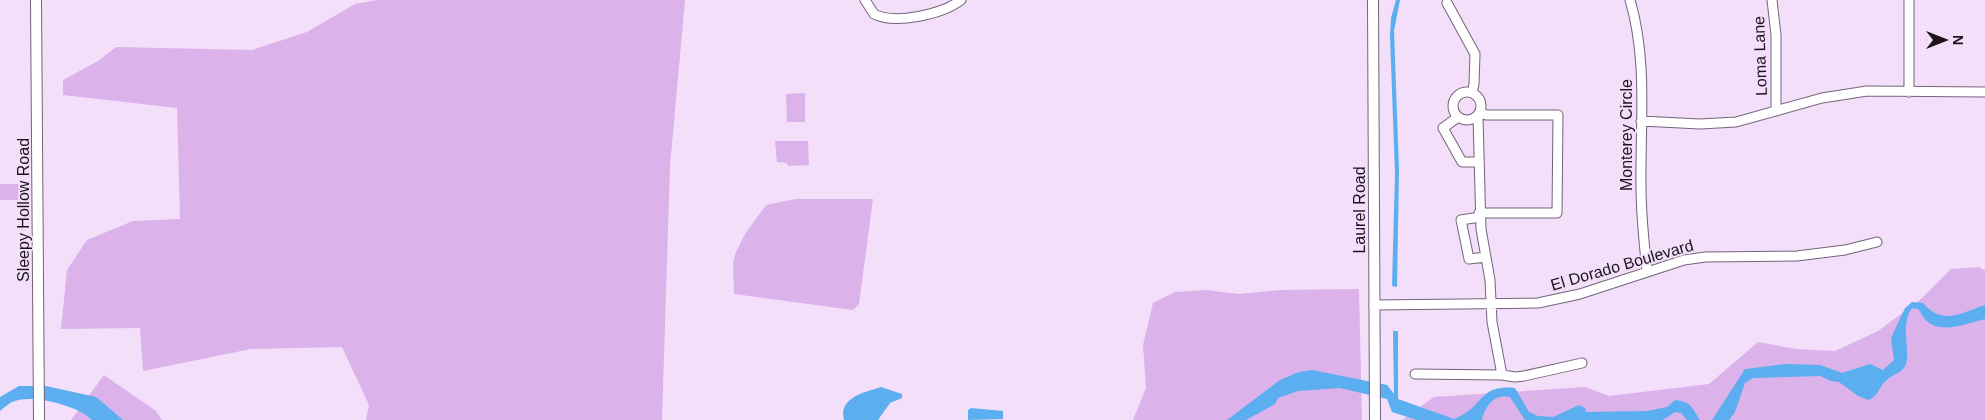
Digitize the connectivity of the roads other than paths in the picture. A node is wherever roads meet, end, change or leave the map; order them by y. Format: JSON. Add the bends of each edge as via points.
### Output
{"nodes":[{"id":1,"x":36,"y":0,"type":"edge"},
{"id":2,"x":865,"y":0,"type":"edge"},
{"id":3,"x":961,"y":0,"type":"edge"},
{"id":4,"x":1373,"y":0,"type":"edge"},
{"id":5,"x":1630,"y":0,"type":"edge"},
{"id":6,"x":1772,"y":0,"type":"edge"},
{"id":7,"x":1909,"y":0,"type":"edge"},
{"id":8,"x":1447,"y":3,"type":"dead end"},
{"id":9,"x":1909,"y":92,"type":"junction"},
{"id":10,"x":1985,"y":92,"type":"edge"},
{"id":11,"x":1472,"y":93,"type":"junction"},
{"id":12,"x":1776,"y":111,"type":"junction"},
{"id":13,"x":1479,"y":114,"type":"junction"},
{"id":14,"x":1458,"y":117,"type":"junction"},
{"id":15,"x":1641,"y":121,"type":"junction"},
{"id":16,"x":1478,"y":162,"type":"junction"},
{"id":17,"x":1479,"y":215,"type":"junction"},
{"id":18,"x":1878,"y":242,"type":"dead end"},
{"id":19,"x":1486,"y":257,"type":"junction"},
{"id":20,"x":1647,"y":271,"type":"junction"},
{"id":21,"x":1374,"y":305,"type":"junction"},
{"id":22,"x":1491,"y":305,"type":"junction"},
{"id":23,"x":1582,"y":363,"type":"dead end"},
{"id":24,"x":1414,"y":374,"type":"dead end"},
{"id":25,"x":1502,"y":374,"type":"junction"},
{"id":26,"x":38,"y":420,"type":"edge"},
{"id":27,"x":1375,"y":420,"type":"edge"}],
"edges":[{"from":1,"to":26,"type":"street","name":"Sleepy Hollow Road"},
{"from":2,"to":3,"type":"street","via":[[874,14],[892,18],[926,15],[947,9]]},
{"from":4,"to":21,"type":"street","name":"Laurel Road"},
{"from":5,"to":15,"type":"street","name":"Monterey Circle","via":[[1640,42]]},
{"from":6,"to":12,"type":"street","name":"Loma Lane","via":[[1776,35]]},
{"from":7,"to":9,"type":"street"},
{"from":8,"to":11,"type":"street","via":[[1475,54]]},
{"from":9,"to":10,"type":"street"},
{"from":9,"to":12,"type":"street","via":[[1846,93]]},
{"from":11,"to":13,"type":"street","via":[[1479,98]]},
{"from":11,"to":14,"type":"street","via":[[1463,93],[1456,98],[1453,107]]},
{"from":12,"to":15,"type":"street","via":[[1716,124]]},
{"from":13,"to":14,"type":"street","via":[[1470,120]]},
{"from":13,"to":16,"type":"street"},
{"from":13,"to":17,"type":"street","via":[[1558,115],[1557,214]]},
{"from":14,"to":16,"type":"street","via":[[1443,128],[1462,162]]},
{"from":15,"to":20,"type":"street","name":"Monterey Circle","via":[[1642,228]]},
{"from":16,"to":17,"type":"street"},
{"from":17,"to":19,"type":"street"},
{"from":17,"to":19,"type":"street","via":[[1461,220],[1469,259]]},
{"from":18,"to":20,"type":"street","name":"El Dorado Boulevard","via":[[1796,256],[1705,257]]},
{"from":19,"to":22,"type":"street"},
{"from":20,"to":22,"type":"street","name":"El Dorado Boulevard","via":[[1559,300]]},
{"from":21,"to":22,"type":"street","name":"El Dorado Boulevard"},
{"from":21,"to":27,"type":"street","name":"Laurel Road"},
{"from":22,"to":25,"type":"street"},
{"from":23,"to":25,"type":"street","via":[[1515,377]]},
{"from":24,"to":25,"type":"street"}]}
